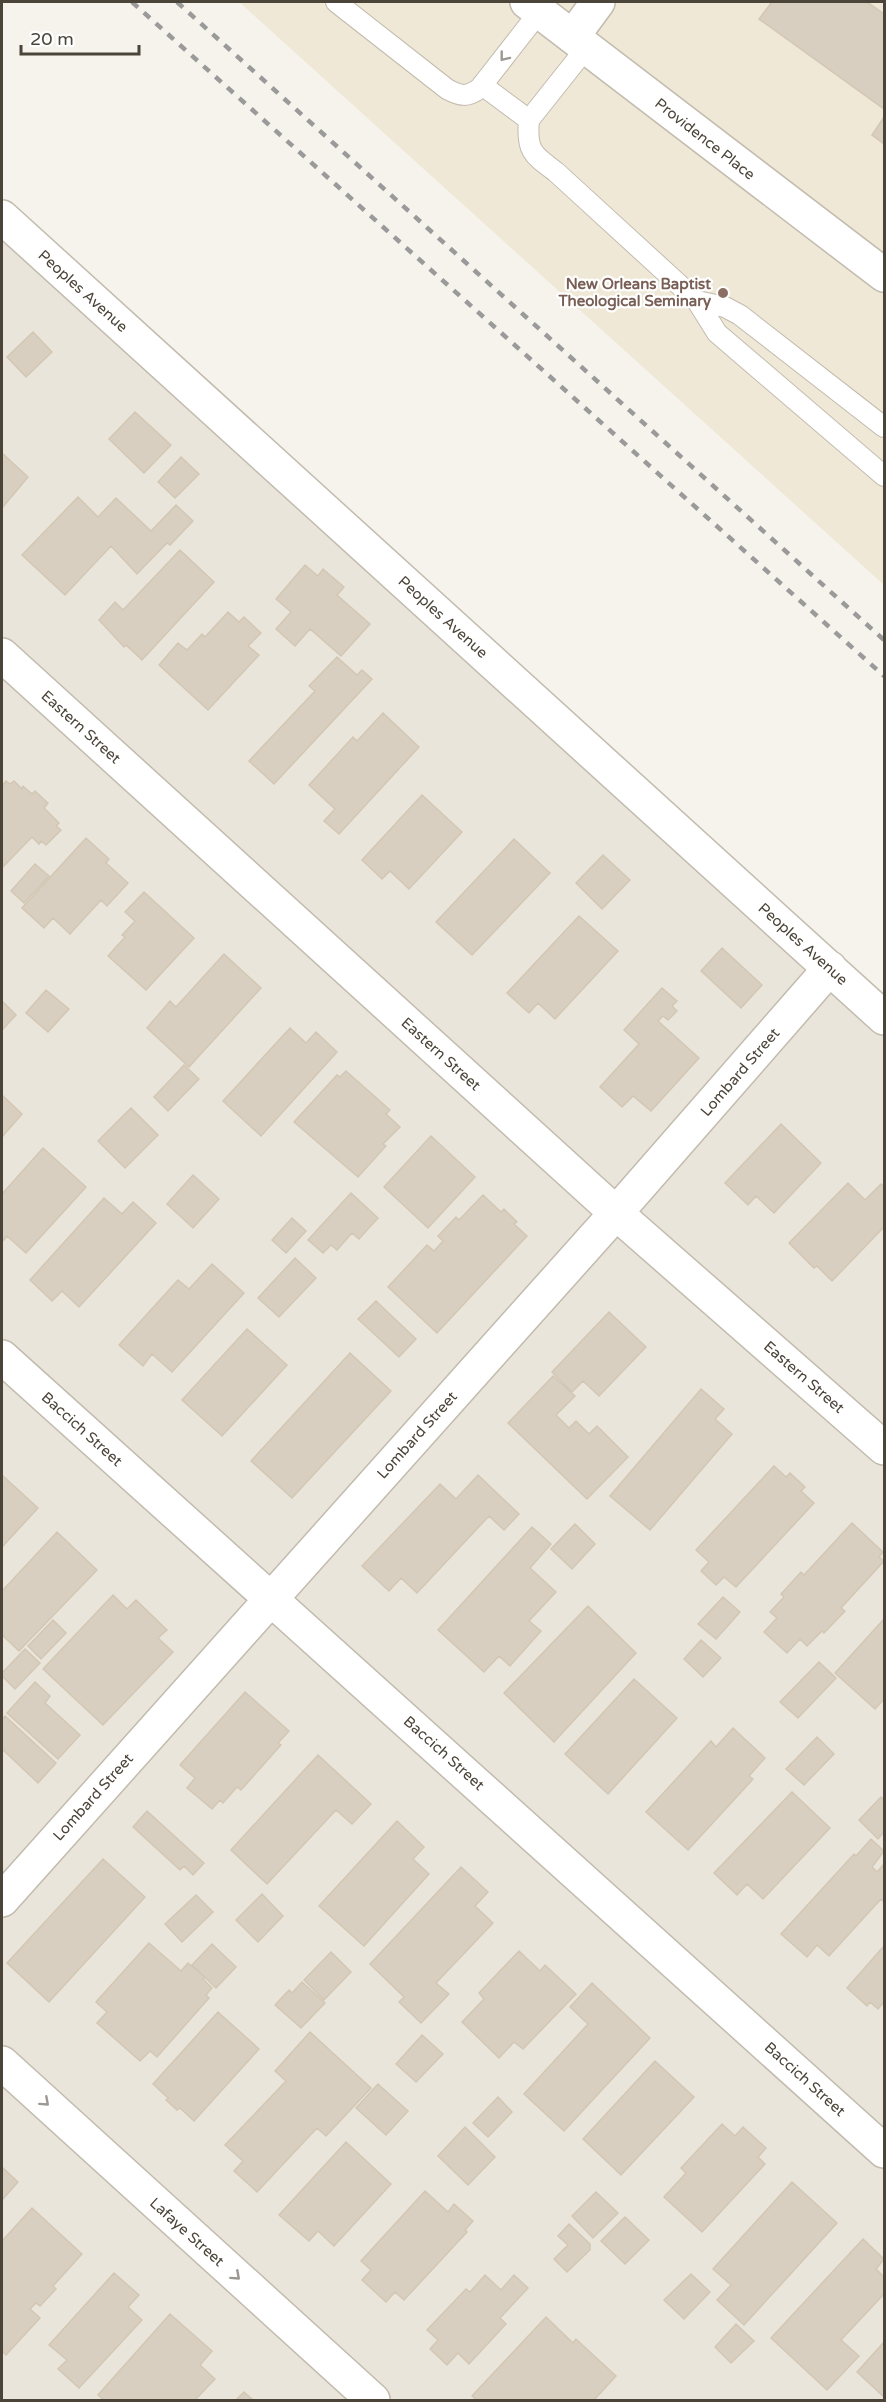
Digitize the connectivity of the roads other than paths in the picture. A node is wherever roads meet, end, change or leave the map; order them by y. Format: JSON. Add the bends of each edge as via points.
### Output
{"nodes":[{"id":1,"x":336,"y":2,"type":"edge"},
{"id":2,"x":598,"y":2,"type":"edge"},
{"id":3,"x":533,"y":6,"type":"edge"},
{"id":4,"x":580,"y":42,"type":"junction"},
{"id":5,"x":482,"y":84,"type":"junction"},
{"id":6,"x":529,"y":120,"type":"junction"},
{"id":7,"x":2,"y":217,"type":"edge"},
{"id":8,"x":885,"y":275,"type":"edge"},
{"id":9,"x":697,"y":301,"type":"junction"},
{"id":10,"x":885,"y":427,"type":"edge"},
{"id":11,"x":885,"y":476,"type":"edge"},
{"id":12,"x":2,"y":655,"type":"edge"},
{"id":13,"x":830,"y":968,"type":"junction"},
{"id":14,"x":885,"y":1018,"type":"edge"},
{"id":15,"x":616,"y":1213,"type":"junction"},
{"id":16,"x":2,"y":1357,"type":"edge"},
{"id":17,"x":885,"y":1448,"type":"edge"},
{"id":18,"x":271,"y":1597,"type":"junction"},
{"id":19,"x":2,"y":1900,"type":"edge"},
{"id":20,"x":2,"y":2063,"type":"edge"},
{"id":21,"x":885,"y":2151,"type":"edge"},
{"id":22,"x":373,"y":2400,"type":"edge"}],
"edges":[{"from":1,"to":5,"type":"lane","via":[[447,89],[460,96],[471,95]]},
{"from":2,"to":4,"type":"street"},
{"from":3,"to":4,"type":"street","name":"Providence Place"},
{"from":3,"to":5,"type":"lane","one_way":true},
{"from":4,"to":6,"type":"lane"},
{"from":4,"to":8,"type":"street","name":"Providence Place"},
{"from":5,"to":6,"type":"lane"},
{"from":6,"to":9,"type":"lane","via":[[533,155]]},
{"from":7,"to":13,"type":"street","name":"Peoples Avenue"},
{"from":9,"to":10,"type":"lane","via":[[740,315]]},
{"from":9,"to":11,"type":"lane","via":[[717,333]]},
{"from":12,"to":15,"type":"street","name":"Eastern Street"},
{"from":13,"to":14,"type":"street","name":"Peoples Avenue"},
{"from":13,"to":15,"type":"street","name":"Lombard Street"},
{"from":15,"to":17,"type":"street","name":"Eastern Street"},
{"from":15,"to":18,"type":"street","name":"Lombard Street"},
{"from":16,"to":18,"type":"street","name":"Baccich Street"},
{"from":18,"to":19,"type":"street","name":"Lombard Street"},
{"from":18,"to":21,"type":"street","name":"Baccich Street"},
{"from":20,"to":22,"type":"street","name":"Lafaye Street","one_way":true}]}
